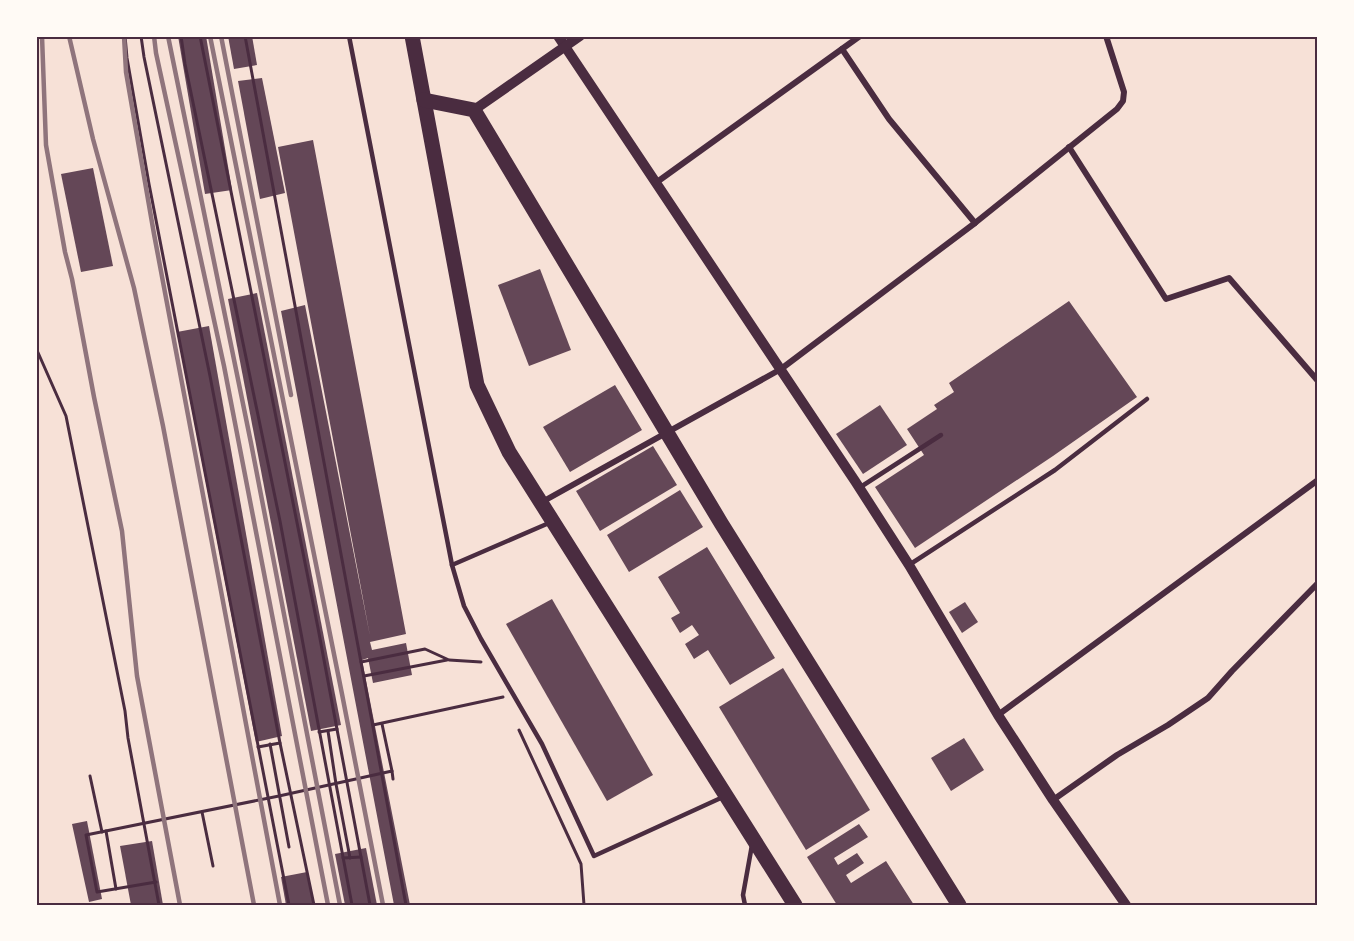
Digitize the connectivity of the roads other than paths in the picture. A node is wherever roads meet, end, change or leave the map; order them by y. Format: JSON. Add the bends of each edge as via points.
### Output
{"nodes":[{"id":1,"x":350,"y":36,"type":"edge"},
{"id":2,"x":412,"y":36,"type":"edge"},
{"id":3,"x":558,"y":36,"type":"edge"},
{"id":4,"x":580,"y":36,"type":"edge"},
{"id":5,"x":860,"y":36,"type":"edge"},
{"id":6,"x":1106,"y":36,"type":"edge"},
{"id":7,"x":565,"y":46,"type":"junction"},
{"id":8,"x":842,"y":49,"type":"junction"},
{"id":9,"x":423,"y":100,"type":"junction"},
{"id":10,"x":474,"y":110,"type":"junction"},
{"id":11,"x":1069,"y":147,"type":"junction"},
{"id":12,"x":657,"y":182,"type":"junction"},
{"id":13,"x":975,"y":223,"type":"junction"},
{"id":14,"x":781,"y":369,"type":"junction"},
{"id":15,"x":1318,"y":381,"type":"edge"},
{"id":16,"x":1147,"y":399,"type":"dead end"},
{"id":17,"x":666,"y":432,"type":"junction"},
{"id":18,"x":941,"y":435,"type":"dead end"},
{"id":19,"x":1318,"y":480,"type":"edge"},
{"id":20,"x":859,"y":488,"type":"junction"},
{"id":21,"x":541,"y":503,"type":"junction"},
{"id":22,"x":553,"y":522,"type":"junction"},
{"id":23,"x":452,"y":565,"type":"junction"},
{"id":24,"x":909,"y":565,"type":"junction"},
{"id":25,"x":1318,"y":583,"type":"edge"},
{"id":26,"x":998,"y":715,"type":"junction"},
{"id":27,"x":727,"y":795,"type":"junction"},
{"id":28,"x":1053,"y":800,"type":"junction"},
{"id":29,"x":753,"y":837,"type":"junction"},
{"id":30,"x":745,"y":905,"type":"edge"},
{"id":31,"x":795,"y":905,"type":"edge"},
{"id":32,"x":959,"y":905,"type":"edge"},
{"id":33,"x":1126,"y":905,"type":"edge"}],
"edges":[{"from":1,"to":23,"type":"lane"},
{"from":2,"to":9,"type":"main road"},
{"from":3,"to":7,"type":"street"},
{"from":4,"to":7,"type":"street"},
{"from":5,"to":8,"type":"street"},
{"from":6,"to":11,"type":"street","via":[[1125,92],[1123,101]]},
{"from":7,"to":10,"type":"street"},
{"from":7,"to":12,"type":"street"},
{"from":8,"to":12,"type":"street"},
{"from":8,"to":13,"type":"street","via":[[890,119]]},
{"from":9,"to":10,"type":"main road"},
{"from":9,"to":21,"type":"main road","via":[[477,385],[509,452]]},
{"from":10,"to":17,"type":"main road"},
{"from":11,"to":13,"type":"street"},
{"from":11,"to":15,"type":"street","via":[[1166,299],[1229,279]]},
{"from":12,"to":14,"type":"street"},
{"from":13,"to":14,"type":"street"},
{"from":14,"to":17,"type":"street"},
{"from":14,"to":20,"type":"street"},
{"from":16,"to":24,"type":"lane","via":[[1056,470]]},
{"from":17,"to":21,"type":"street"},
{"from":17,"to":32,"type":"main road"},
{"from":18,"to":20,"type":"lane"},
{"from":19,"to":26,"type":"street"},
{"from":20,"to":24,"type":"street"},
{"from":21,"to":22,"type":"main road"},
{"from":22,"to":23,"type":"lane"},
{"from":22,"to":27,"type":"main road"},
{"from":23,"to":27,"type":"lane","via":[[464,606],[542,744],[594,856]]},
{"from":24,"to":26,"type":"street"},
{"from":25,"to":28,"type":"street","via":[[1208,698]]},
{"from":26,"to":28,"type":"street"},
{"from":27,"to":29,"type":"main road"},
{"from":28,"to":33,"type":"street"},
{"from":29,"to":30,"type":"lane","via":[[743,895]]},
{"from":29,"to":31,"type":"main road"}]}
